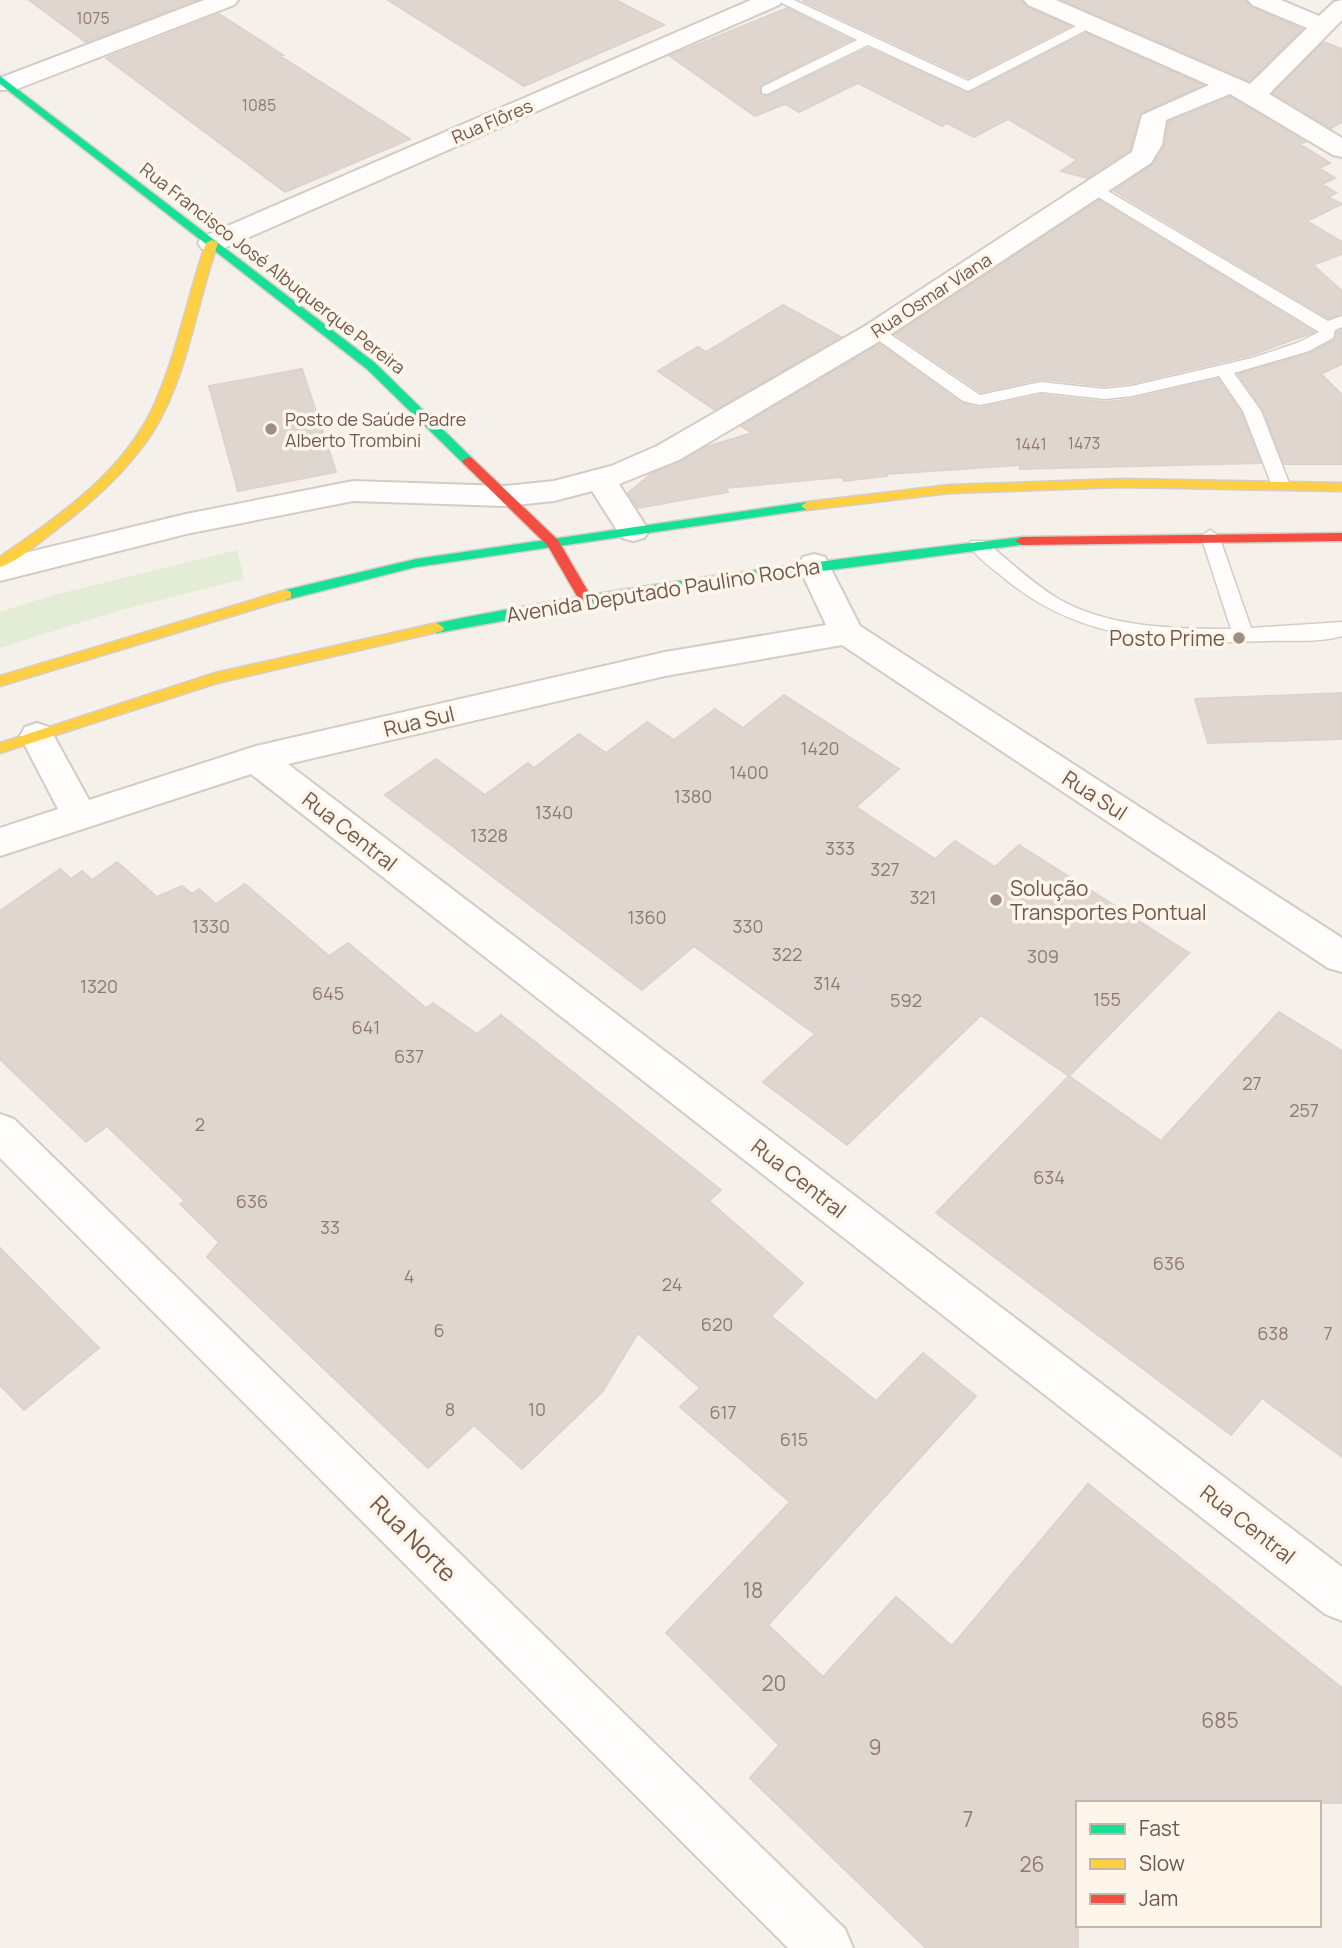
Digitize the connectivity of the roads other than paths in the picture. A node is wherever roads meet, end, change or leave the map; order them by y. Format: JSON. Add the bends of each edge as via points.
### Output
{"nodes":[{"id":1,"x":226,"y":0,"type":"edge"},
{"id":2,"x":771,"y":0,"type":"edge"},
{"id":3,"x":783,"y":0,"type":"edge"},
{"id":4,"x":1036,"y":0,"type":"edge"},
{"id":5,"x":1260,"y":0,"type":"edge"},
{"id":6,"x":1342,"y":7,"type":"edge"},
{"id":7,"x":1091,"y":24,"type":"junction"},
{"id":8,"x":1323,"y":26,"type":"junction"},
{"id":9,"x":868,"y":40,"type":"junction"},
{"id":10,"x":6,"y":88,"type":"edge"},
{"id":11,"x":767,"y":90,"type":"dead end"},
{"id":12,"x":1242,"y":90,"type":"junction"},
{"id":13,"x":1342,"y":149,"type":"edge"},
{"id":14,"x":1096,"y":189,"type":"junction"},
{"id":15,"x":212,"y":243,"type":"junction"},
{"id":16,"x":1335,"y":325,"type":"edge"},
{"id":17,"x":875,"y":332,"type":"junction"},
{"id":18,"x":1223,"y":370,"type":"junction"},
{"id":19,"x":600,"y":479,"type":"junction"},
{"id":20,"x":1280,"y":484,"type":"junction"},
{"id":21,"x":1342,"y":487,"type":"edge"},
{"id":22,"x":505,"y":496,"type":"junction"},
{"id":23,"x":633,"y":531,"type":"junction"},
{"id":24,"x":1210,"y":536,"type":"junction"},
{"id":25,"x":1342,"y":537,"type":"edge"},
{"id":26,"x":553,"y":542,"type":"junction"},
{"id":27,"x":978,"y":545,"type":"junction"},
{"id":28,"x":0,"y":563,"type":"edge"},
{"id":29,"x":814,"y":565,"type":"junction"},
{"id":30,"x":0,"y":570,"type":"edge"},
{"id":31,"x":586,"y":600,"type":"junction"},
{"id":32,"x":1342,"y":629,"type":"edge"},
{"id":33,"x":847,"y":633,"type":"junction"},
{"id":34,"x":1243,"y":634,"type":"junction"},
{"id":35,"x":0,"y":681,"type":"edge"},
{"id":36,"x":37,"y":736,"type":"junction"},
{"id":37,"x":0,"y":748,"type":"edge"},
{"id":38,"x":256,"y":759,"type":"junction"},
{"id":39,"x":79,"y":815,"type":"junction"},
{"id":40,"x":0,"y":842,"type":"edge"},
{"id":41,"x":1342,"y":957,"type":"edge"},
{"id":42,"x":0,"y":1130,"type":"edge"},
{"id":43,"x":1342,"y":1597,"type":"edge"},
{"id":44,"x":826,"y":1948,"type":"edge"}],
"edges":[{"from":1,"to":10,"type":"street"},
{"from":2,"to":15,"type":"street","name":"Rua Flôres"},
{"from":3,"to":9,"type":"lane"},
{"from":4,"to":7,"type":"street"},
{"from":5,"to":8,"type":"street"},
{"from":6,"to":8,"type":"street"},
{"from":7,"to":9,"type":"lane","via":[[968,87]]},
{"from":7,"to":12,"type":"street"},
{"from":8,"to":12,"type":"street"},
{"from":9,"to":11,"type":"lane"},
{"from":10,"to":15,"type":"main road","name":"Rua Francisco José Albuquerque Pereira"},
{"from":12,"to":13,"type":"street"},
{"from":12,"to":14,"type":"street","name":"Rua Osmar Viana","via":[[1157,114],[1151,120],[1149,145],[1142,157]]},
{"from":14,"to":16,"type":"lane"},
{"from":14,"to":17,"type":"street","name":"Rua Osmar Viana"},
{"from":15,"to":22,"type":"main road","name":"Rua Francisco José Albuquerque Pereira","via":[[371,366]]},
{"from":15,"to":28,"type":"main road","via":[[167,391],[148,431],[80,504]]},
{"from":16,"to":18,"type":"lane","via":[[1303,347]]},
{"from":17,"to":18,"type":"lane","via":[[975,400],[1041,387],[1105,394],[1132,391]]},
{"from":17,"to":19,"type":"street","name":"Rua Osmar Viana","via":[[668,453]]},
{"from":18,"to":20,"type":"lane","via":[[1252,411]]},
{"from":19,"to":22,"type":"street","name":"Rua Osmar Viana","via":[[554,491]]},
{"from":19,"to":23,"type":"street"},
{"from":20,"to":21,"type":"main road"},
{"from":20,"to":23,"type":"main road","via":[[950,489]]},
{"from":22,"to":26,"type":"main road","name":"Rua Francisco José Albuquerque Pereira"},
{"from":22,"to":30,"type":"street","via":[[353,491],[186,524]]},
{"from":23,"to":26,"type":"main road"},
{"from":24,"to":25,"type":"main road","name":"Avenida Deputado Paulino Rocha"},
{"from":24,"to":27,"type":"main road","name":"Avenida Deputado Paulino Rocha"},
{"from":24,"to":34,"type":"lane"},
{"from":26,"to":31,"type":"main road","name":"Rua Francisco José Albuquerque Pereira"},
{"from":26,"to":35,"type":"main road","via":[[416,563],[297,593]]},
{"from":27,"to":29,"type":"main road","name":"Avenida Deputado Paulino Rocha"},
{"from":27,"to":34,"type":"lane","via":[[1056,606],[1108,626],[1157,633]]},
{"from":29,"to":31,"type":"main road","name":"Avenida Deputado Paulino Rocha"},
{"from":29,"to":33,"type":"street"},
{"from":31,"to":36,"type":"main road","name":"Avenida Deputado Paulino Rocha","via":[[215,678]]},
{"from":32,"to":34,"type":"lane"},
{"from":33,"to":38,"type":"street","name":"Rua Sul","via":[[665,664]]},
{"from":33,"to":41,"type":"street","name":"Rua Sul"},
{"from":36,"to":37,"type":"main road","name":"Avenida Deputado Paulino Rocha"},
{"from":36,"to":39,"type":"street"},
{"from":38,"to":39,"type":"street","name":"Rua Sul"},
{"from":38,"to":43,"type":"street","name":"Rua Central"},
{"from":39,"to":40,"type":"street","name":"Rua Sul"},
{"from":42,"to":44,"type":"street","name":"Rua Norte"}]}
